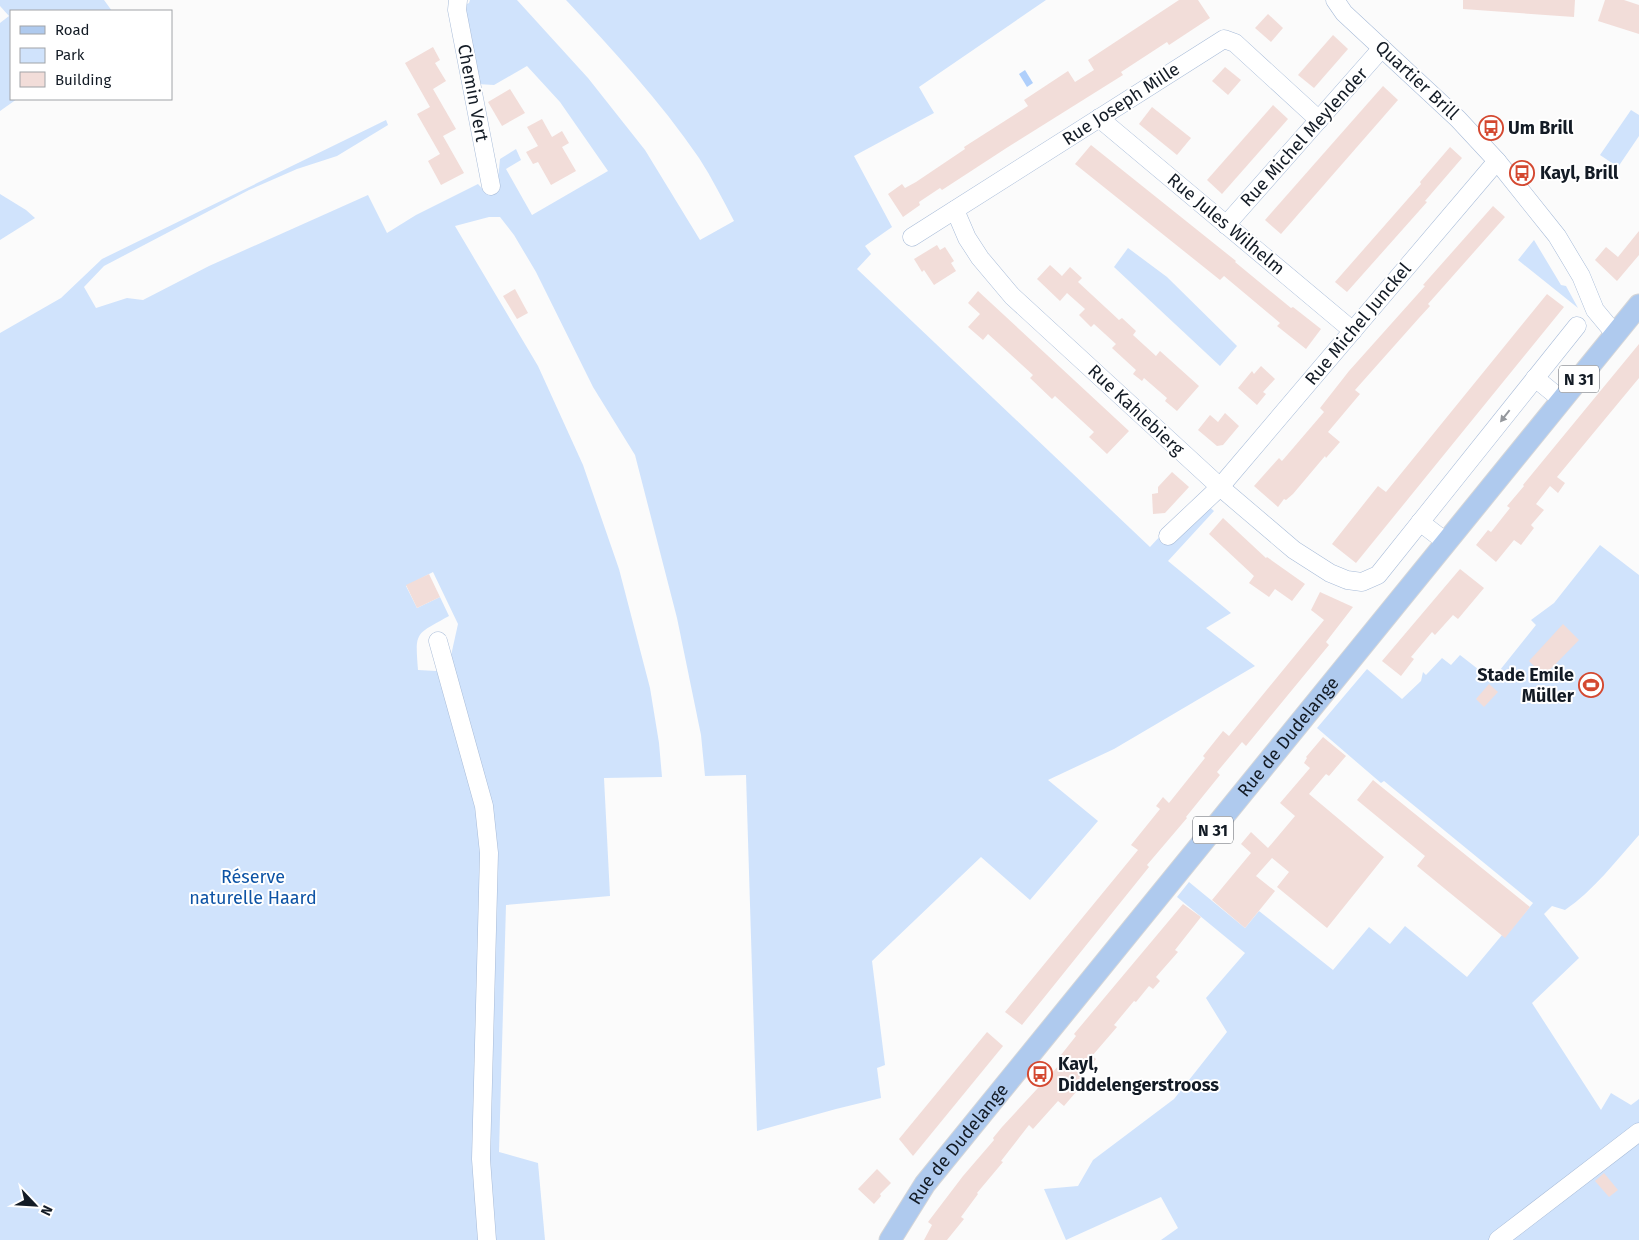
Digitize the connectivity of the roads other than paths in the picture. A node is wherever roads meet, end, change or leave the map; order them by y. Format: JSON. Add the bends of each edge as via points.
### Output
{"nodes":[{"id":1,"x":458,"y":0,"type":"edge"},
{"id":2,"x":1335,"y":0,"type":"edge"},
{"id":3,"x":1382,"y":48,"type":"junction"},
{"id":4,"x":1099,"y":118,"type":"junction"},
{"id":5,"x":1319,"y":120,"type":"junction"},
{"id":6,"x":1497,"y":162,"type":"junction"},
{"id":7,"x":491,"y":186,"type":"dead end"},
{"id":8,"x":954,"y":210,"type":"junction"},
{"id":9,"x":1226,"y":225,"type":"junction"},
{"id":10,"x":912,"y":237,"type":"dead end"},
{"id":11,"x":1639,"y":305,"type":"edge"},
{"id":12,"x":1577,"y":326,"type":"dead end"},
{"id":13,"x":1353,"y":331,"type":"junction"},
{"id":14,"x":1615,"y":334,"type":"junction"},
{"id":15,"x":1535,"y":378,"type":"junction"},
{"id":16,"x":1562,"y":400,"type":"junction"},
{"id":17,"x":1220,"y":487,"type":"junction"},
{"id":18,"x":1420,"y":522,"type":"junction"},
{"id":19,"x":1168,"y":536,"type":"dead end"},
{"id":20,"x":1446,"y":542,"type":"junction"},
{"id":21,"x":438,"y":642,"type":"dead end"},
{"id":22,"x":1639,"y":1132,"type":"edge"},
{"id":23,"x":487,"y":1240,"type":"edge"},
{"id":24,"x":890,"y":1240,"type":"edge"},
{"id":25,"x":1498,"y":1240,"type":"edge"}],
"edges":[{"from":1,"to":7,"type":"street","name":"Chemin Vert","via":[[457,10]]},
{"from":2,"to":3,"type":"street","name":"Quartier Brill","via":[[1344,13]]},
{"from":3,"to":5,"type":"street","name":"Rue Michel Meylender"},
{"from":3,"to":6,"type":"street","name":"Quartier Brill","via":[[1458,118]]},
{"from":4,"to":5,"type":"street","name":"Rue Joseph Mille","via":[[1224,39],[1234,43]]},
{"from":4,"to":8,"type":"street","name":"Rue Joseph Mille"},
{"from":4,"to":9,"type":"street","name":"Rue Jules Wilhelm"},
{"from":5,"to":9,"type":"street","name":"Rue Michel Meylender"},
{"from":6,"to":13,"type":"street","name":"Rue Michel Junckel"},
{"from":6,"to":14,"type":"street","name":"Quartier Brill","via":[[1557,236],[1581,276],[1596,310]]},
{"from":8,"to":10,"type":"street","name":"Rue Joseph Mille"},
{"from":8,"to":17,"type":"street","name":"Rue Kahlebierg","via":[[980,258],[1012,296]]},
{"from":9,"to":13,"type":"street","name":"Rue Jules Wilhelm"},
{"from":11,"to":14,"type":"main road","name":"Rue de Dudelange","number":"N 31"},
{"from":12,"to":15,"type":"street"},
{"from":13,"to":17,"type":"street","name":"Rue Michel Junckel"},
{"from":14,"to":16,"type":"main road","name":"Rue de Dudelange","number":"N 31"},
{"from":15,"to":16,"type":"street"},
{"from":15,"to":18,"type":"street","one_way":true},
{"from":16,"to":20,"type":"main road","name":"Rue de Dudelange","number":"N 31"},
{"from":17,"to":18,"type":"street","name":"Rue Kahlebierg","via":[[1294,550],[1347,580],[1362,582],[1378,576]]},
{"from":17,"to":19,"type":"street","name":"Rue Michel Junckel"},
{"from":18,"to":20,"type":"street"},
{"from":20,"to":24,"type":"main road","name":"Rue de Dudelange","number":"N 31","via":[[925,1184]]},
{"from":21,"to":23,"type":"street","via":[[484,806],[489,853],[482,1159]]},
{"from":22,"to":25,"type":"street"}]}
